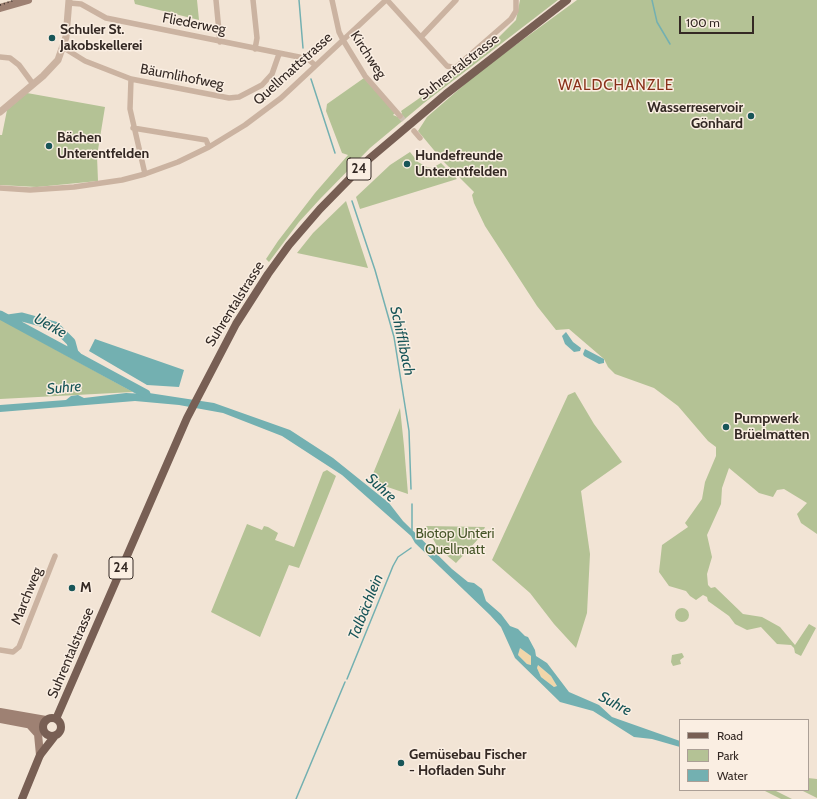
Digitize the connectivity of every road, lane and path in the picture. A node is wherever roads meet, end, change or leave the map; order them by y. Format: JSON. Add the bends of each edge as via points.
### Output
{"nodes":[{"id":1,"x":28,"y":0,"type":"edge"},
{"id":2,"x":216,"y":0,"type":"edge"},
{"id":3,"x":253,"y":0,"type":"edge"},
{"id":4,"x":332,"y":0,"type":"edge"},
{"id":5,"x":387,"y":0,"type":"edge"},
{"id":6,"x":456,"y":0,"type":"edge"},
{"id":7,"x":516,"y":0,"type":"edge"},
{"id":8,"x":567,"y":0,"type":"edge"},
{"id":9,"x":69,"y":2,"type":"edge"},
{"id":10,"x":0,"y":8,"type":"edge"},
{"id":11,"x":421,"y":37,"type":"junction"},
{"id":12,"x":342,"y":40,"type":"junction"},
{"id":13,"x":220,"y":42,"type":"junction"},
{"id":14,"x":64,"y":48,"type":"junction"},
{"id":15,"x":255,"y":49,"type":"junction"},
{"id":16,"x":279,"y":54,"type":"junction"},
{"id":17,"x":0,"y":56,"type":"edge"},
{"id":18,"x":316,"y":65,"type":"junction"},
{"id":19,"x":131,"y":79,"type":"junction"},
{"id":20,"x":33,"y":84,"type":"junction"},
{"id":21,"x":0,"y":112,"type":"edge"},
{"id":22,"x":400,"y":116,"type":"tunnel mouth"},
{"id":23,"x":133,"y":128,"type":"junction"},
{"id":24,"x":414,"y":131,"type":"tunnel mouth"},
{"id":25,"x":420,"y":138,"type":"dead end"},
{"id":26,"x":209,"y":147,"type":"junction"},
{"id":27,"x":145,"y":174,"type":"junction"},
{"id":28,"x":0,"y":188,"type":"edge"},
{"id":29,"x":55,"y":556,"type":"dead end"},
{"id":30,"x":0,"y":650,"type":"edge"},
{"id":31,"x":0,"y":712,"type":"edge"},
{"id":32,"x":0,"y":718,"type":"edge"},
{"id":33,"x":56,"y":719,"type":"junction"},
{"id":34,"x":11,"y":720,"type":"junction"},
{"id":35,"x":29,"y":724,"type":"junction"},
{"id":36,"x":0,"y":725,"type":"edge"},
{"id":37,"x":44,"y":726,"type":"junction"},
{"id":38,"x":54,"y":737,"type":"junction"},
{"id":39,"x":40,"y":755,"type":"junction"},
{"id":40,"x":22,"y":799,"type":"edge"}],
"edges":[{"from":1,"to":10,"type":"main road"},
{"from":2,"to":13,"type":"street"},
{"from":3,"to":15,"type":"street","via":[[257,38]]},
{"from":4,"to":12,"type":"street","name":"Kirchweg"},
{"from":5,"to":11,"type":"street"},
{"from":5,"to":12,"type":"street","name":"Quellmattstrasse"},
{"from":6,"to":11,"type":"street"},
{"from":7,"to":11,"type":"street","via":[[516,11],[511,19],[455,68],[447,66]]},
{"from":8,"to":33,"type":"main road","name":"Suhrentalstrasse","number":"24","via":[[418,116],[369,159],[335,192],[289,245],[268,274],[236,324],[187,418]]},
{"from":9,"to":13,"type":"street","name":"Fliederweg","via":[[81,4],[106,18]]},
{"from":9,"to":14,"type":"street"},
{"from":12,"to":18,"type":"street","name":"Quellmattstrasse"},
{"from":12,"to":22,"type":"street","name":"Kirchweg","via":[[365,76]]},
{"from":13,"to":15,"type":"street","name":"Fliederweg"},
{"from":14,"to":19,"type":"street","name":"Bäumlihofweg","via":[[85,61]]},
{"from":14,"to":20,"type":"street","via":[[53,67]]},
{"from":15,"to":16,"type":"street","name":"Fliederweg"},
{"from":16,"to":18,"type":"street","name":"Fliederweg","via":[[309,60]]},
{"from":16,"to":19,"type":"street","name":"Bäumlihofweg","via":[[272,74],[262,85],[239,97],[229,98]]},
{"from":17,"to":20,"type":"street","via":[[10,58],[19,65]]},
{"from":18,"to":26,"type":"street","name":"Quellmattstrasse","via":[[281,98],[245,125]]},
{"from":19,"to":23,"type":"street","name":"Bäumlihofweg","via":[[129,102]]},
{"from":20,"to":21,"type":"street"},
{"from":23,"to":26,"type":"street","via":[[206,140]]},
{"from":23,"to":27,"type":"street","name":"Bäumlihofweg"},
{"from":24,"to":25,"type":"street"},
{"from":26,"to":27,"type":"street","name":"Quellmattstrasse"},
{"from":27,"to":28,"type":"street","name":"Quellmattstrasse","via":[[74,187],[30,190]]},
{"from":29,"to":30,"type":"street","name":"Marchweg","via":[[19,647],[13,652]]},
{"from":31,"to":37,"type":"main road"},
{"from":32,"to":34,"type":"main road"},
{"from":33,"to":37,"type":"main road"},
{"from":33,"to":38,"type":"main road","via":[[62,729]]},
{"from":34,"to":35,"type":"main road"},
{"from":34,"to":36,"type":"main road"},
{"from":35,"to":37,"type":"main road"},
{"from":35,"to":39,"type":"main road","via":[[38,734]]},
{"from":37,"to":38,"type":"main road","via":[[48,736]]},
{"from":37,"to":39,"type":"main road"},
{"from":38,"to":39,"type":"main road"},
{"from":39,"to":40,"type":"main road"}]}
